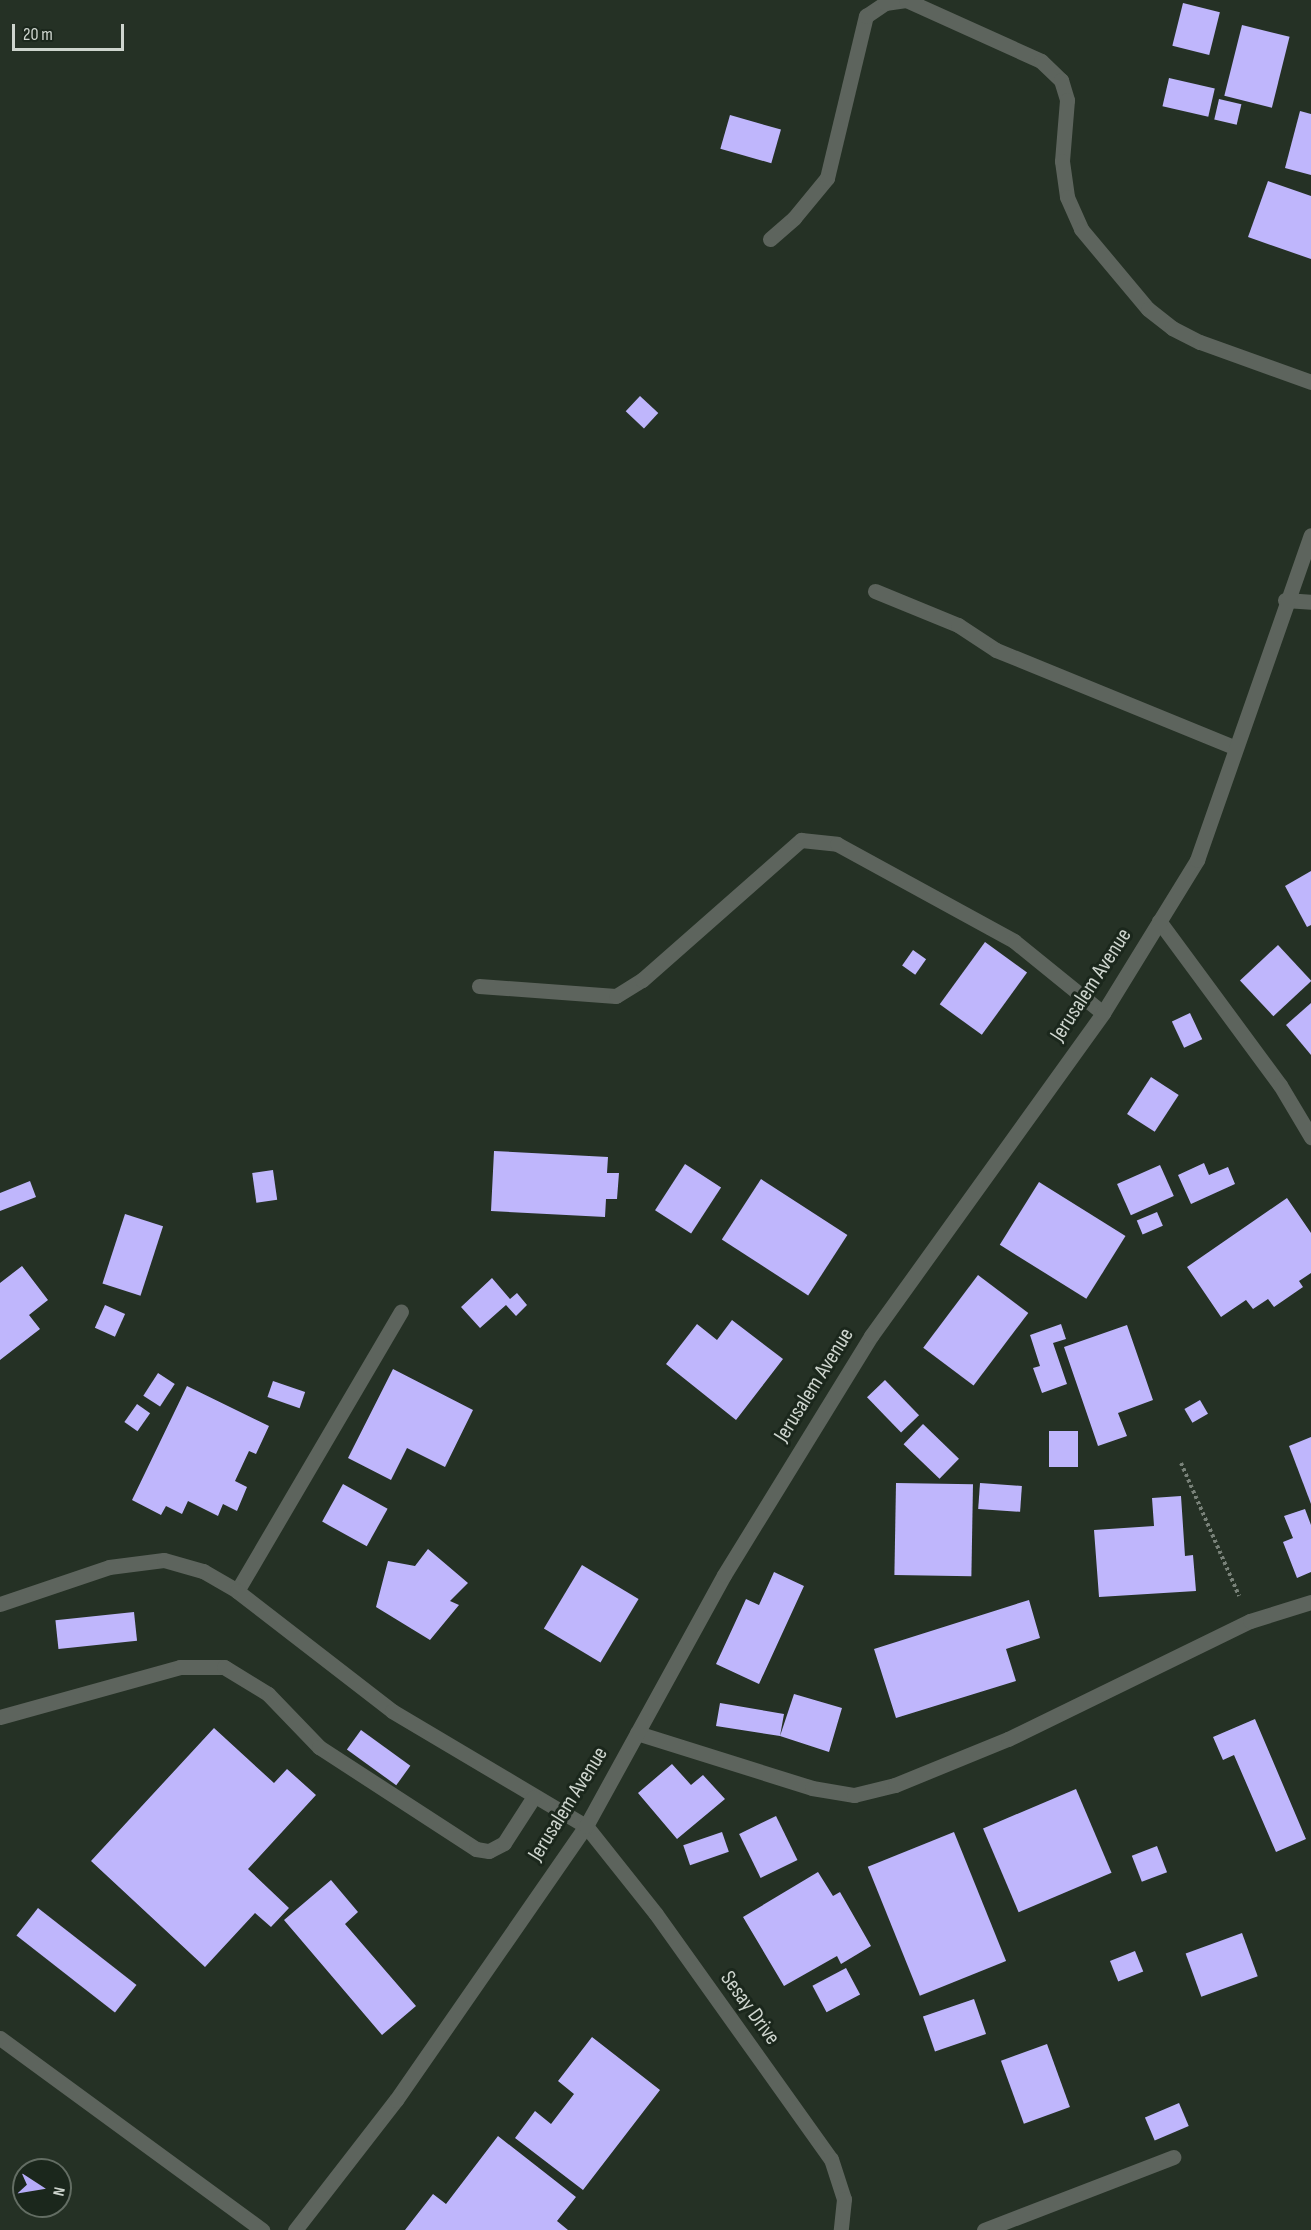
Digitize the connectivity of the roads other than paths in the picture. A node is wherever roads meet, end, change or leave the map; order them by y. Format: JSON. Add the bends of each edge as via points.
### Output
{"nodes":[{"id":1,"x":771,"y":239,"type":"dead end"},
{"id":2,"x":1311,"y":382,"type":"edge"},
{"id":3,"x":1311,"y":535,"type":"edge"},
{"id":4,"x":875,"y":591,"type":"dead end"},
{"id":5,"x":1285,"y":600,"type":"junction"},
{"id":6,"x":1311,"y":602,"type":"edge"},
{"id":7,"x":1234,"y":747,"type":"junction"},
{"id":8,"x":1159,"y":921,"type":"junction"},
{"id":9,"x":479,"y":986,"type":"dead end"},
{"id":10,"x":1103,"y":1013,"type":"junction"},
{"id":11,"x":1311,"y":1137,"type":"edge"},
{"id":12,"x":400,"y":1311,"type":"dead end"},
{"id":13,"x":237,"y":1591,"type":"junction"},
{"id":14,"x":1311,"y":1602,"type":"edge"},
{"id":15,"x":0,"y":1604,"type":"edge"},
{"id":16,"x":0,"y":1717,"type":"edge"},
{"id":17,"x":638,"y":1733,"type":"junction"},
{"id":18,"x":533,"y":1798,"type":"junction"},
{"id":19,"x":586,"y":1826,"type":"junction"},
{"id":20,"x":0,"y":2038,"type":"edge"},
{"id":21,"x":1173,"y":2157,"type":"dead end"},
{"id":22,"x":262,"y":2230,"type":"edge"},
{"id":23,"x":295,"y":2230,"type":"edge"},
{"id":24,"x":842,"y":2230,"type":"edge"},
{"id":25,"x":984,"y":2230,"type":"edge"}],
"edges":[{"from":1,"to":2,"type":"street","via":[[827,178],[866,16],[885,3],[906,0],[1041,61],[1061,80],[1067,100],[1062,162],[1067,197],[1081,230],[1148,309],[1172,328],[1200,342]]},
{"from":3,"to":5,"type":"street","name":"Jerusalem Avenue"},
{"from":4,"to":7,"type":"street","via":[[958,625],[996,650]]},
{"from":5,"to":6,"type":"street"},
{"from":5,"to":7,"type":"street","name":"Jerusalem Avenue"},
{"from":7,"to":8,"type":"street","name":"Jerusalem Avenue","via":[[1197,860]]},
{"from":8,"to":10,"type":"street","name":"Jerusalem Avenue"},
{"from":8,"to":11,"type":"street","via":[[1280,1084]]},
{"from":9,"to":10,"type":"street","via":[[616,996],[642,980],[801,840],[837,844],[1014,941]]},
{"from":10,"to":17,"type":"street","name":"Jerusalem Avenue","via":[[871,1336],[729,1566]]},
{"from":12,"to":13,"type":"street"},
{"from":13,"to":15,"type":"street","via":[[203,1571],[164,1560],[109,1567]]},
{"from":13,"to":18,"type":"street","via":[[392,1711]]},
{"from":14,"to":17,"type":"street","via":[[1250,1621],[1008,1739],[895,1785],[854,1795],[812,1788]]},
{"from":16,"to":18,"type":"street","via":[[180,1667],[224,1667],[268,1694],[320,1747],[476,1849],[489,1851],[504,1843]]},
{"from":17,"to":19,"type":"street","name":"Jerusalem Avenue"},
{"from":18,"to":19,"type":"street"},
{"from":19,"to":23,"type":"street","name":"Jerusalem Avenue","via":[[396,2100]]},
{"from":19,"to":24,"type":"street","name":"Sesay Drive","via":[[656,1914],[831,2159],[844,2199]]},
{"from":20,"to":22,"type":"street"},
{"from":21,"to":25,"type":"street"}]}
